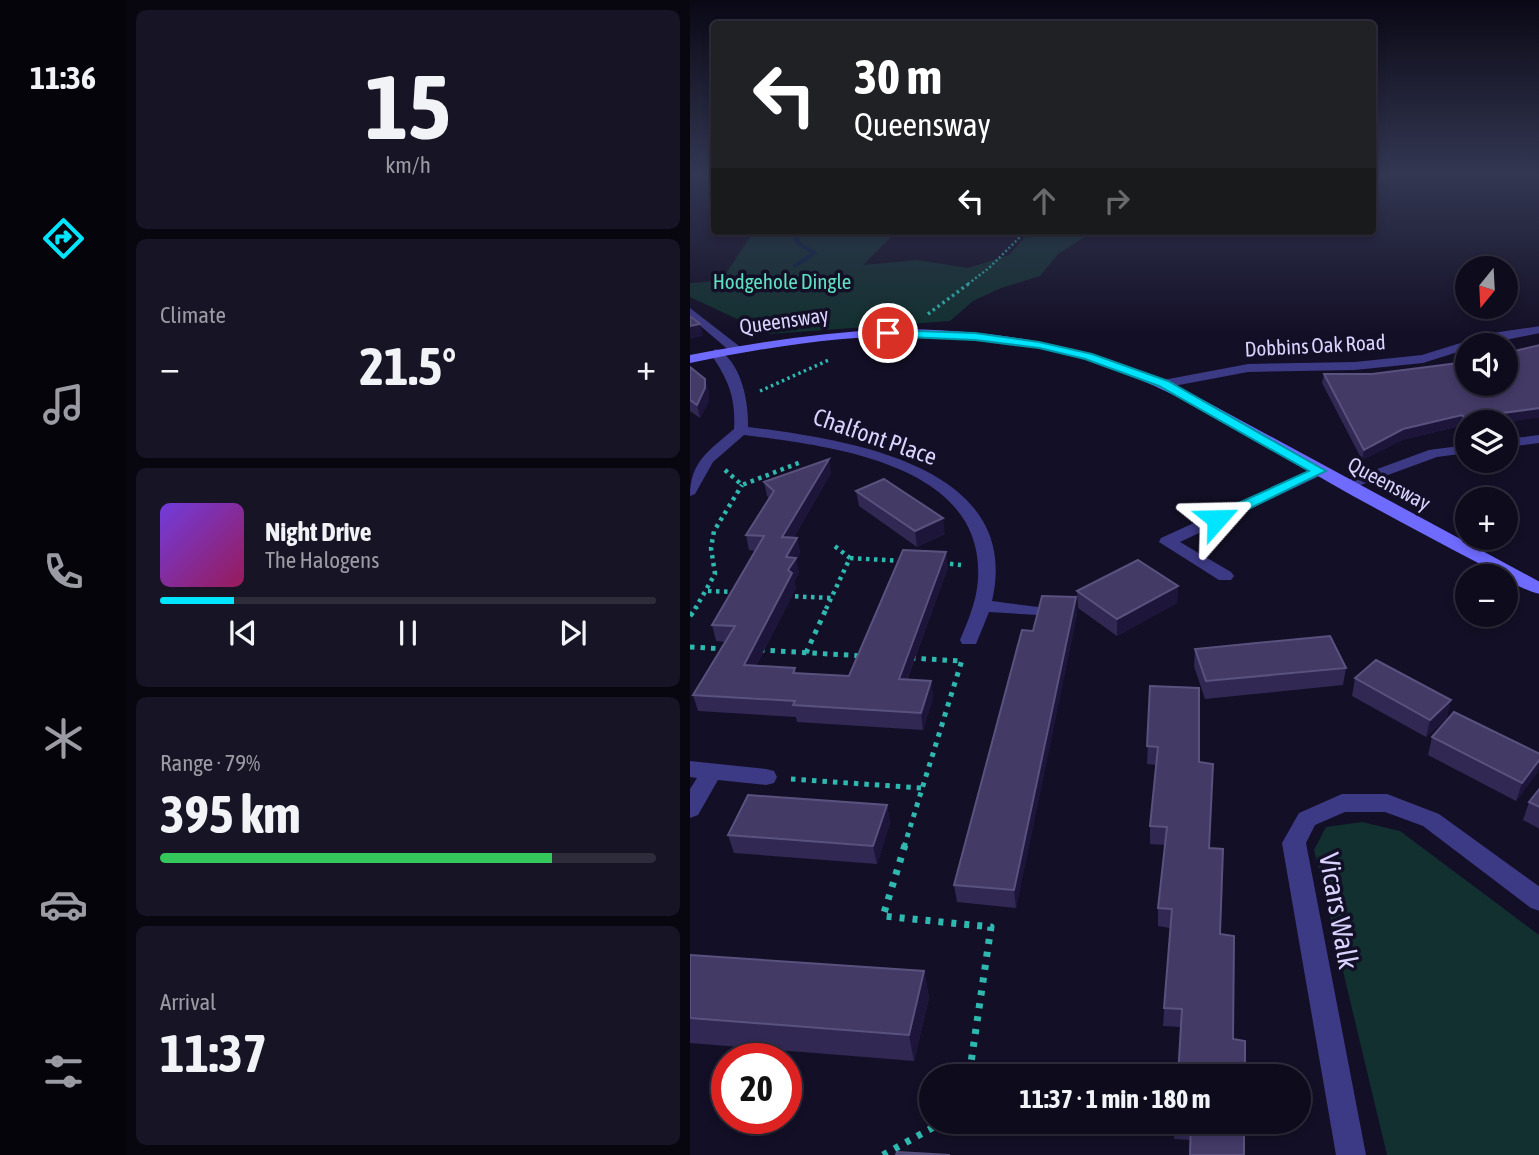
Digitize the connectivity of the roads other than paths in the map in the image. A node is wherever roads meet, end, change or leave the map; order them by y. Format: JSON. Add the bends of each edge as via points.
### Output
{"nodes":[{"id":1,"x":690,"y":311,"type":"edge"},
{"id":2,"x":1539,"y":329,"type":"edge"},
{"id":3,"x":1515,"y":333,"type":"edge"},
{"id":4,"x":735,"y":349,"type":"junction"},
{"id":5,"x":1455,"y":349,"type":"edge"},
{"id":6,"x":716,"y":353,"type":"junction"},
{"id":7,"x":690,"y":359,"type":"edge"},
{"id":8,"x":1164,"y":384,"type":"junction"},
{"id":9,"x":741,"y":430,"type":"junction"},
{"id":10,"x":1539,"y":439,"type":"edge"},
{"id":11,"x":1518,"y":442,"type":"edge"},
{"id":12,"x":1455,"y":450,"type":"edge"},
{"id":13,"x":1319,"y":471,"type":"junction"},
{"id":14,"x":1347,"y":485,"type":"junction"},
{"id":15,"x":690,"y":491,"type":"edge"},
{"id":16,"x":1225,"y":576,"type":"dead end"},
{"id":17,"x":1539,"y":589,"type":"edge"},
{"id":18,"x":982,"y":606,"type":"junction"},
{"id":19,"x":1032,"y":611,"type":"dead end"},
{"id":20,"x":969,"y":640,"type":"road end"},
{"id":21,"x":700,"y":771,"type":"edge"},
{"id":22,"x":766,"y":777,"type":"road end"},
{"id":23,"x":690,"y":809,"type":"edge"},
{"id":24,"x":1539,"y":901,"type":"edge"},
{"id":25,"x":1351,"y":1155,"type":"edge"}],
"edges":[{"from":1,"to":4,"type":"street"},
{"from":2,"to":3,"type":"street","name":"Dobbins Oak Road"},
{"from":4,"to":6,"type":"street","name":"Queensway"},
{"from":4,"to":8,"type":"street","name":"Queensway","via":[[811,337],[961,335],[1088,356]]},
{"from":5,"to":8,"type":"street","name":"Dobbins Oak Road","via":[[1423,359],[1248,368]]},
{"from":6,"to":7,"type":"street","name":"Queensway"},
{"from":6,"to":9,"type":"street","via":[[743,399]]},
{"from":8,"to":13,"type":"street","name":"Queensway"},
{"from":9,"to":15,"type":"street","via":[[710,457]]},
{"from":9,"to":18,"type":"street","name":"Chalfont Place","via":[[841,446],[912,470],[958,497],[979,533],[987,578]]},
{"from":10,"to":11,"type":"street"},
{"from":12,"to":14,"type":"street","via":[[1434,453]]},
{"from":13,"to":14,"type":"street","name":"Queensway"},
{"from":13,"to":16,"type":"street","via":[[1167,542]]},
{"from":14,"to":17,"type":"street","name":"Queensway"},
{"from":18,"to":19,"type":"street"},
{"from":18,"to":20,"type":"street","name":"Chalfont Place"},
{"from":21,"to":22,"type":"street"},
{"from":21,"to":23,"type":"street"},
{"from":24,"to":25,"type":"street","name":"Vicars Walk","via":[[1431,820],[1387,803],[1342,803],[1307,819],[1294,843]]}]}
